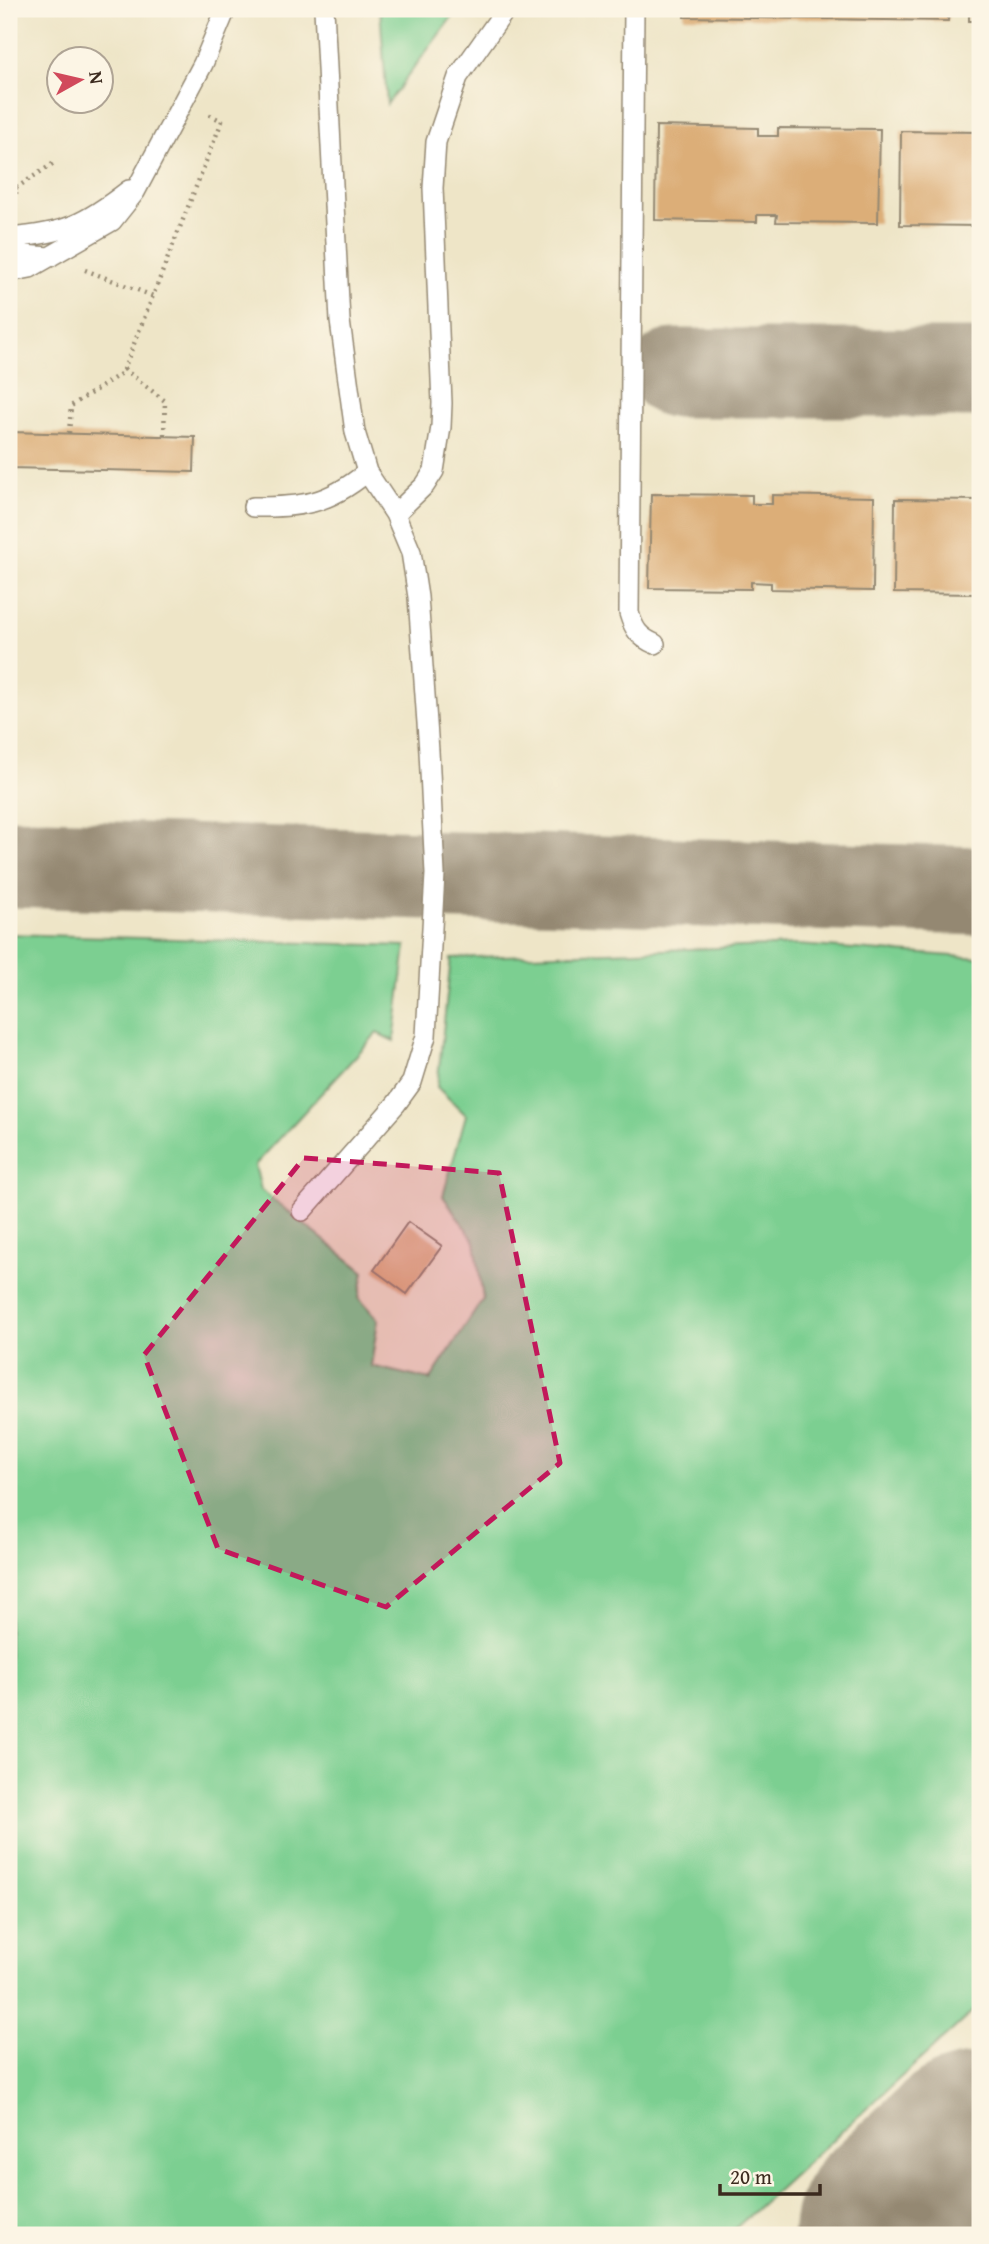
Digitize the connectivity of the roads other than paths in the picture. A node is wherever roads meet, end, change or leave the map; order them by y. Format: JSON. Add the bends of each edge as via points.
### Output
{"nodes":[{"id":1,"x":226,"y":9,"type":"edge"},
{"id":2,"x":324,"y":9,"type":"edge"},
{"id":3,"x":506,"y":9,"type":"edge"},
{"id":4,"x":634,"y":9,"type":"edge"},
{"id":5,"x":140,"y":180,"type":"junction"},
{"id":6,"x":9,"y":238,"type":"edge"},
{"id":7,"x":9,"y":254,"type":"edge"},
{"id":8,"x":50,"y":257,"type":"junction"},
{"id":9,"x":9,"y":272,"type":"edge"},
{"id":10,"x":367,"y":472,"type":"junction"},
{"id":11,"x":253,"y":507,"type":"dead end"},
{"id":12,"x":396,"y":514,"type":"junction"},
{"id":13,"x":655,"y":644,"type":"dead end"},
{"id":14,"x":302,"y":1211,"type":"dead end"}],
"edges":[{"from":1,"to":5,"type":"lane","via":[[203,64]]},
{"from":2,"to":10,"type":"lane","via":[[340,321],[355,432]]},
{"from":3,"to":12,"type":"lane","via":[[458,77],[436,142],[433,188],[440,437],[434,471]]},
{"from":4,"to":13,"type":"lane","via":[[629,613],[633,629]]},
{"from":5,"to":6,"type":"lane","via":[[89,219],[49,234]]},
{"from":5,"to":8,"type":"lane","via":[[112,221]]},
{"from":7,"to":8,"type":"lane"},
{"from":8,"to":9,"type":"lane"},
{"from":10,"to":11,"type":"lane","via":[[325,500],[293,507]]},
{"from":10,"to":12,"type":"lane"},
{"from":12,"to":14,"type":"lane","via":[[411,552],[416,586],[429,751],[435,874],[426,1036],[412,1082]]}]}
